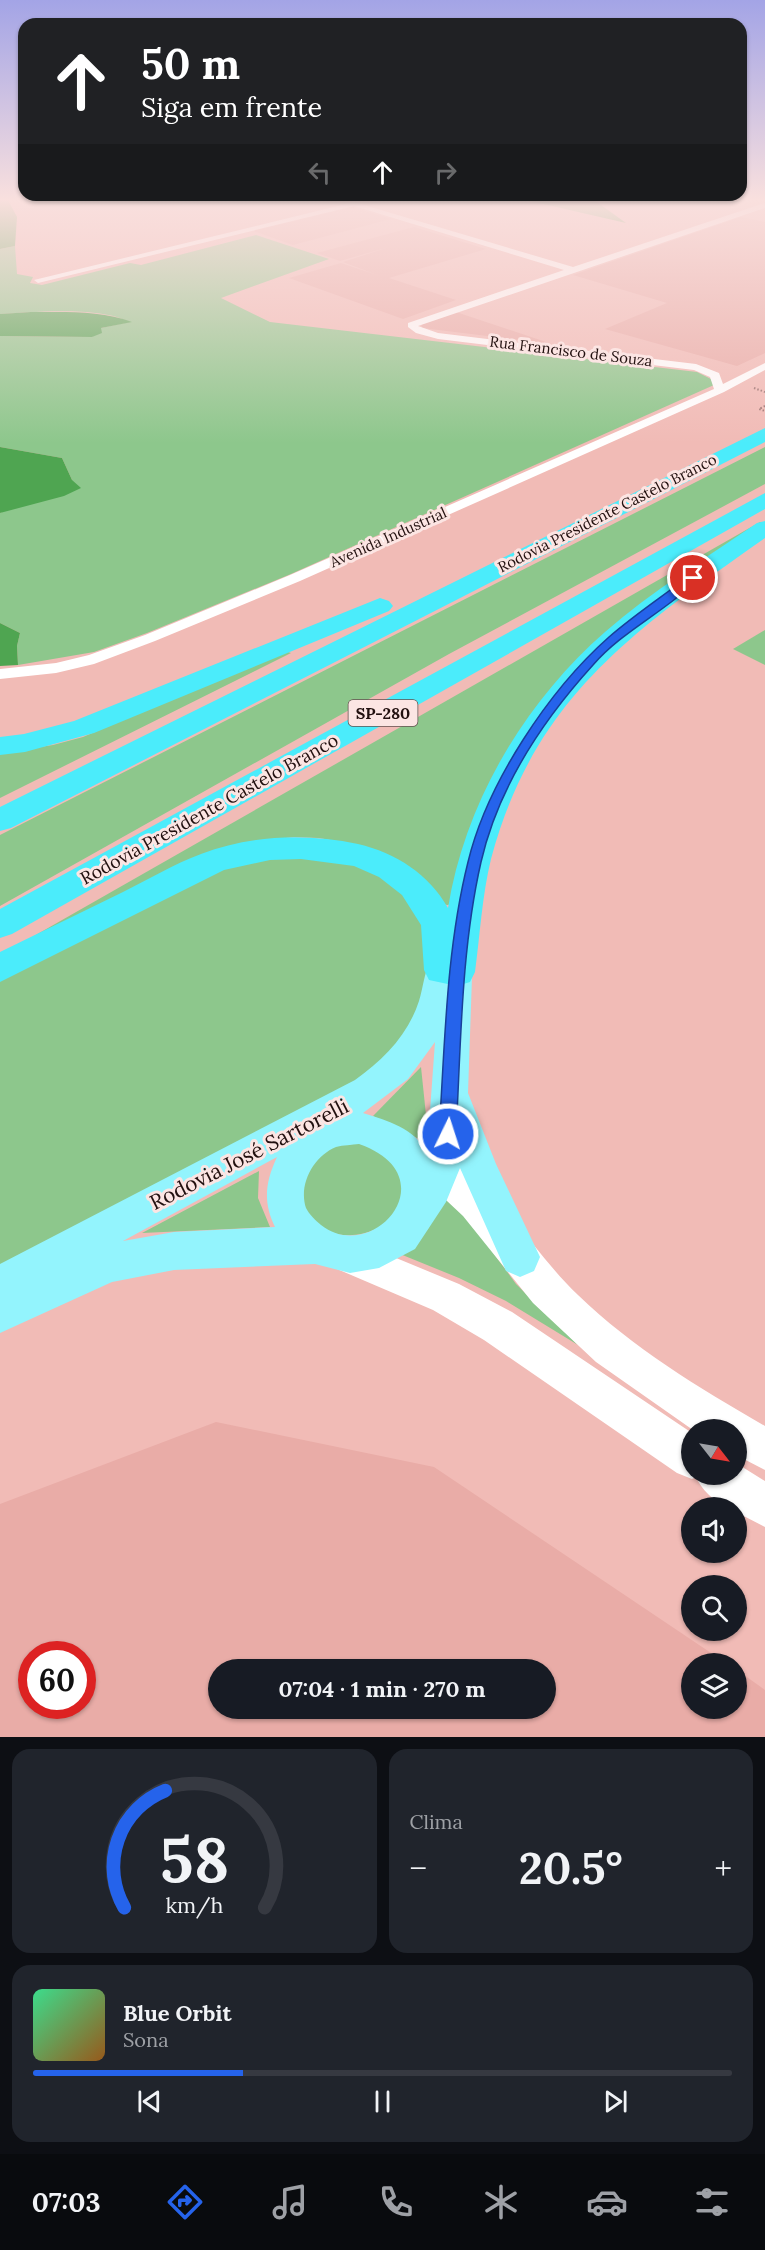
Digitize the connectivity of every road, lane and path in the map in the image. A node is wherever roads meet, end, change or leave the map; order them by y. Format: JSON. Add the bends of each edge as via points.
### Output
{"nodes":[{"id":1,"x":541,"y":281,"type":"edge"},
{"id":2,"x":760,"y":368,"type":"edge"},
{"id":3,"x":704,"y":369,"type":"junction"},
{"id":4,"x":720,"y":390,"type":"junction"},
{"id":5,"x":765,"y":406,"type":"edge"},
{"id":6,"x":765,"y":411,"type":"edge"},
{"id":7,"x":765,"y":434,"type":"edge"},
{"id":8,"x":765,"y":500,"type":"edge"},
{"id":9,"x":611,"y":510,"type":"junction"},
{"id":10,"x":765,"y":528,"type":"edge"},
{"id":11,"x":0,"y":674,"type":"edge"},
{"id":12,"x":0,"y":746,"type":"edge"},
{"id":13,"x":0,"y":820,"type":"edge"},
{"id":14,"x":0,"y":925,"type":"edge"},
{"id":15,"x":0,"y":968,"type":"edge"},
{"id":16,"x":450,"y":971,"type":"junction"},
{"id":17,"x":451,"y":1088,"type":"junction"},
{"id":18,"x":357,"y":1098,"type":"junction"},
{"id":19,"x":322,"y":1136,"type":"junction"},
{"id":20,"x":260,"y":1147,"type":"junction"},
{"id":21,"x":425,"y":1161,"type":"junction"},
{"id":22,"x":329,"y":1250,"type":"junction"},
{"id":23,"x":520,"y":1257,"type":"junction"},
{"id":24,"x":0,"y":1286,"type":"edge"},
{"id":25,"x":0,"y":1312,"type":"edge"},
{"id":26,"x":716,"y":1419,"type":"edge"},
{"id":27,"x":747,"y":1438,"type":"edge"},
{"id":28,"x":765,"y":1449,"type":"edge"},
{"id":29,"x":681,"y":1451,"type":"edge"}],
"edges":[{"from":1,"to":3,"type":"street","name":"Rua Francisco de Souza","via":[[411,326],[438,336]]},
{"from":2,"to":3,"type":"street","name":"Rua Francisco de Souza"},
{"from":2,"to":4,"type":"street","name":"Avenida Industrial"},
{"from":3,"to":4,"type":"street","via":[[717,378]]},
{"from":4,"to":11,"type":"street","name":"Avenida Industrial","via":[[150,638],[84,662]]},
{"from":5,"to":6,"type":"path","via":[[759,409]]},
{"from":7,"to":9,"type":"highway","name":"Rodovia Presidente Castelo Branco"},
{"from":8,"to":14,"type":"highway","name":"Rodovia Presidente Castelo Branco","number":"SP-280"},
{"from":9,"to":12,"type":"highway","via":[[113,717],[57,736]]},
{"from":9,"to":13,"type":"highway","name":"Rodovia Presidente Castelo Branco"},
{"from":10,"to":16,"type":"highway","via":[[614,638],[549,711],[516,759],[487,824]]},
{"from":15,"to":16,"type":"highway","via":[[212,862],[238,853],[286,846],[340,850],[395,873],[417,890],[434,912]]},
{"from":16,"to":17,"type":"main road"},
{"from":16,"to":18,"type":"main road","name":"Rodovia José Sartorelli","via":[[418,1042],[384,1079]]},
{"from":17,"to":21,"type":"main road","via":[[446,1156]]},
{"from":17,"to":23,"type":"main road","via":[[478,1166]]},
{"from":18,"to":19,"type":"main road"},
{"from":18,"to":20,"type":"main road","name":"Rodovia José Sartorelli"},
{"from":19,"to":20,"type":"main road","via":[[298,1136]]},
{"from":19,"to":21,"type":"main road","via":[[340,1129],[368,1130],[394,1139]]},
{"from":19,"to":22,"type":"main road","via":[[293,1161],[286,1179],[285,1198],[301,1233]]},
{"from":20,"to":24,"type":"main road","name":"Rodovia José Sartorelli"},
{"from":21,"to":22,"type":"main road","via":[[418,1168],[422,1185],[420,1204],[413,1222],[400,1237],[383,1248],[363,1253]]},
{"from":21,"to":23,"type":"main road","via":[[460,1188]]},
{"from":22,"to":25,"type":"main road","via":[[174,1251],[109,1263]]},
{"from":22,"to":29,"type":"main road","via":[[446,1297],[498,1326]]},
{"from":23,"to":26,"type":"main road","via":[[548,1292],[600,1338]]},
{"from":27,"to":28,"type":"main road"}]}
